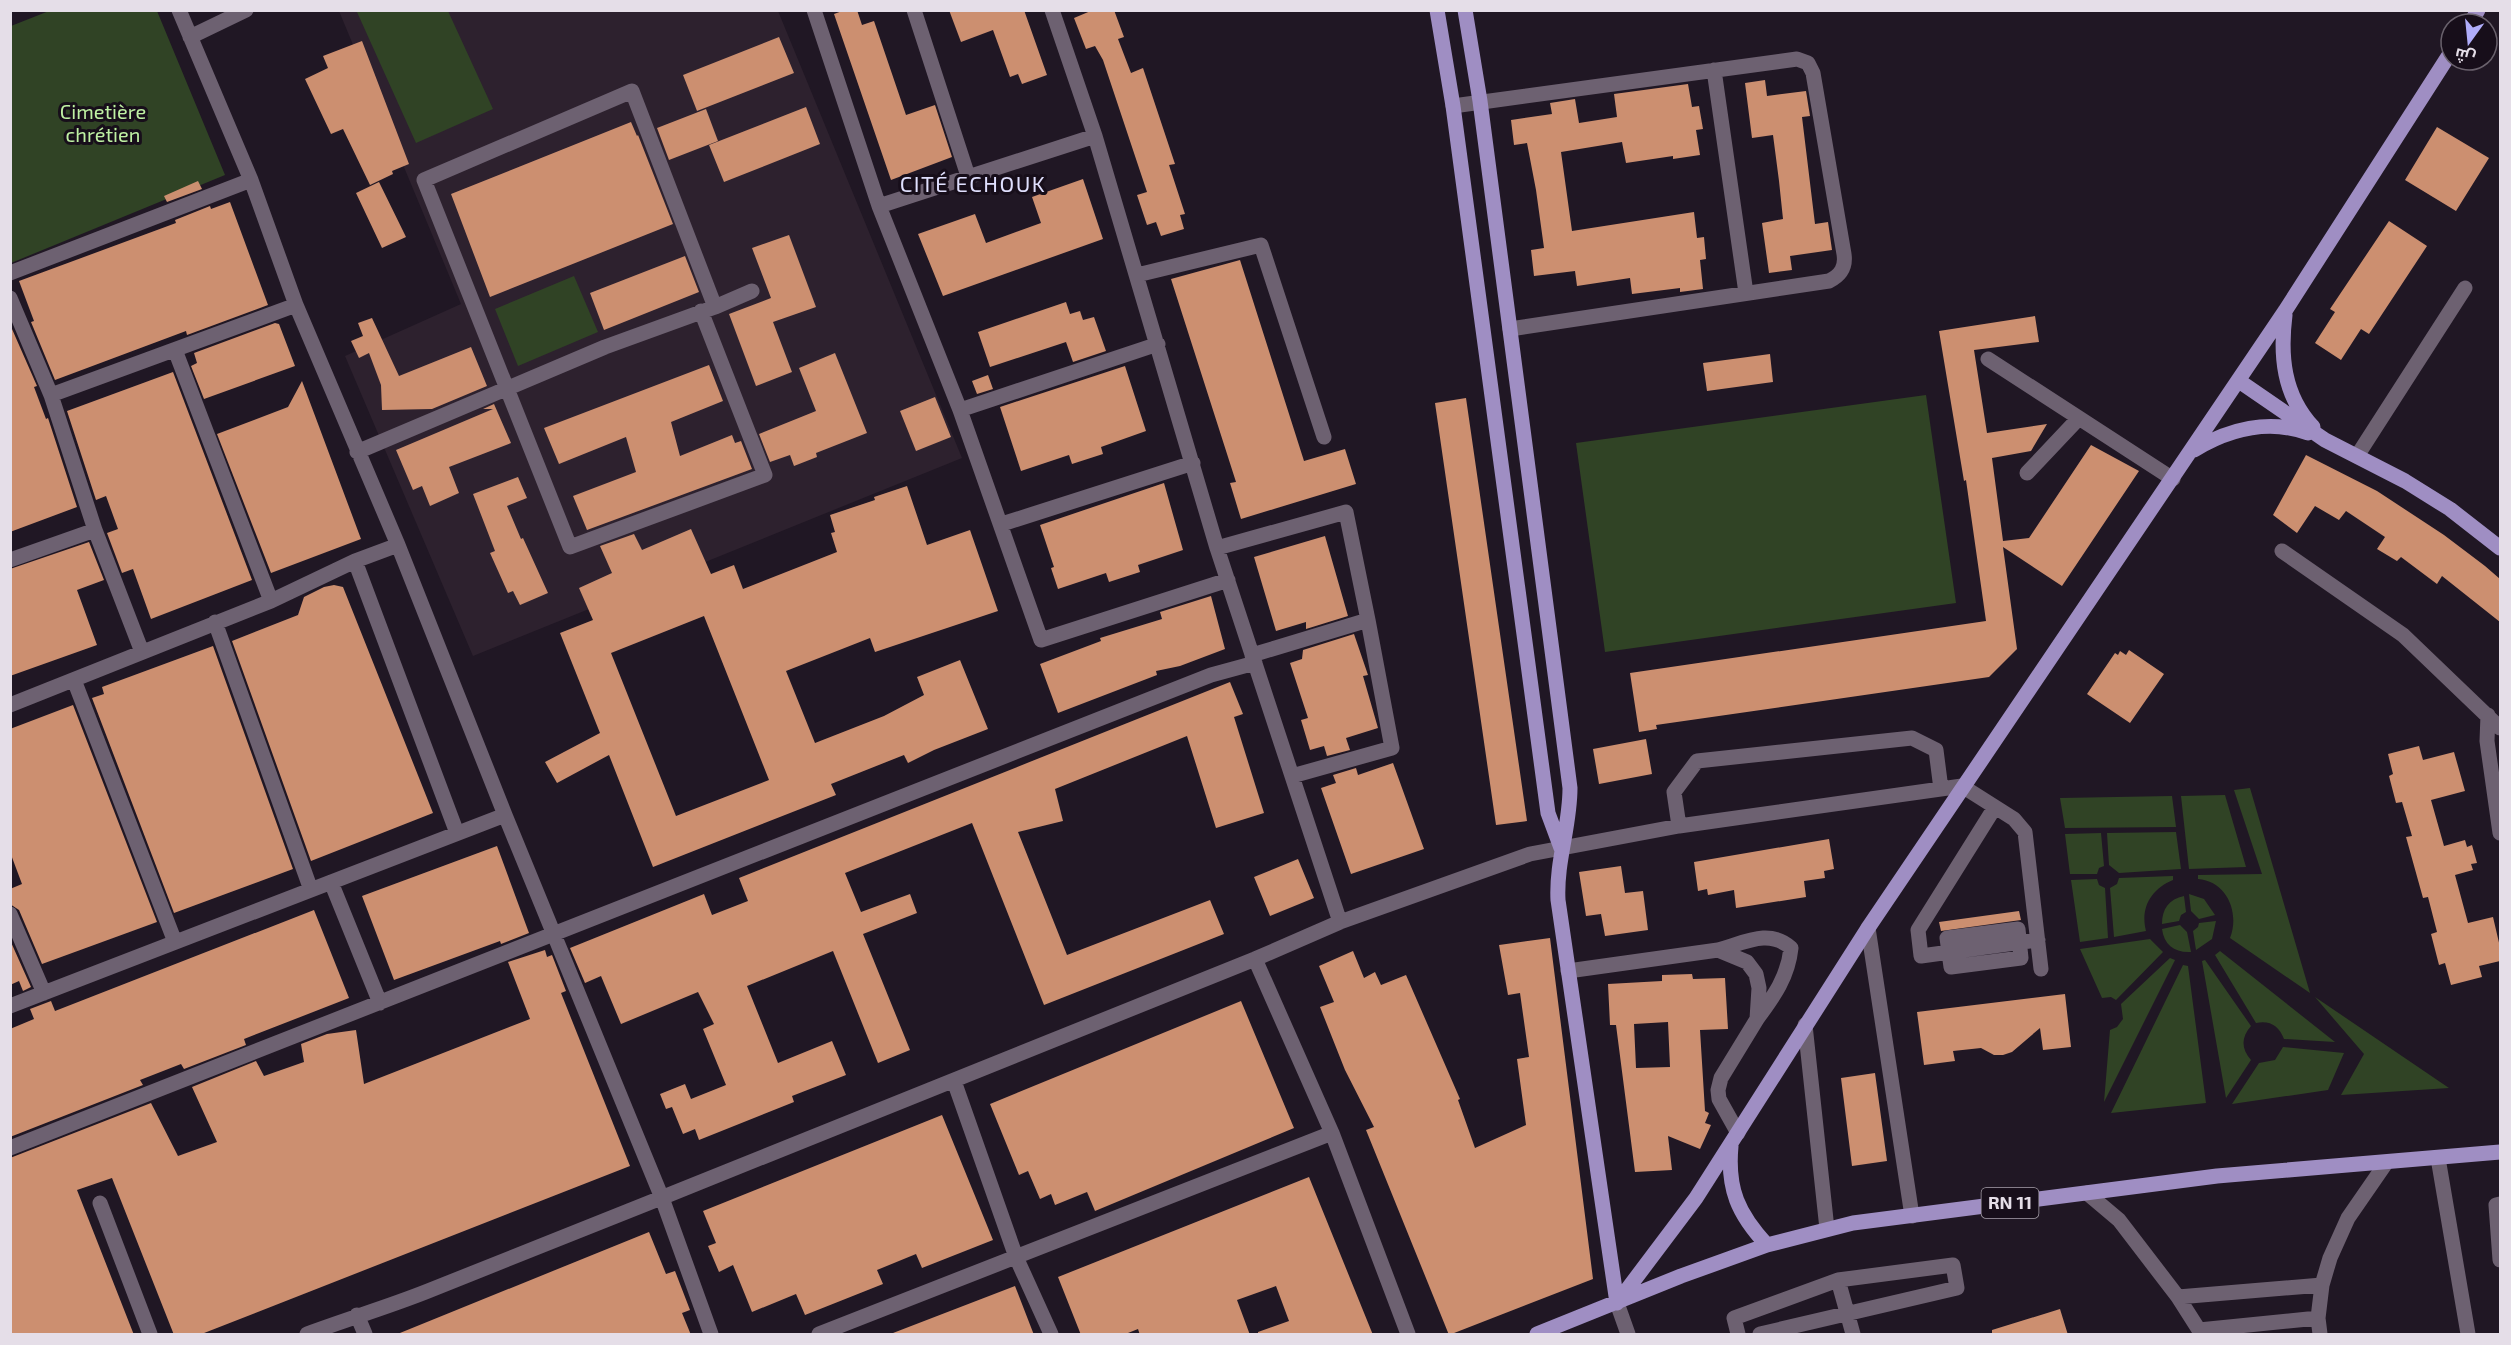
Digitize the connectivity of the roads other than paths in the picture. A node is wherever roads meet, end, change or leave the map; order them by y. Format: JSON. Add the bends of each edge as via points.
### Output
{"nodes":[{"id":1,"x":179,"y":10,"type":"edge"},
{"id":2,"x":246,"y":10,"type":"edge"},
{"id":3,"x":814,"y":10,"type":"edge"},
{"id":4,"x":914,"y":10,"type":"edge"},
{"id":5,"x":1052,"y":10,"type":"edge"},
{"id":6,"x":1437,"y":10,"type":"edge"},
{"id":7,"x":1465,"y":10,"type":"edge"},
{"id":8,"x":190,"y":37,"type":"junction"},
{"id":9,"x":1714,"y":70,"type":"junction"},
{"id":10,"x":2439,"y":71,"type":"edge"},
{"id":11,"x":1480,"y":101,"type":"junction"},
{"id":12,"x":1454,"y":106,"type":"junction"},
{"id":13,"x":1095,"y":136,"type":"junction"},
{"id":14,"x":968,"y":176,"type":"junction"},
{"id":15,"x":251,"y":180,"type":"junction"},
{"id":16,"x":879,"y":206,"type":"junction"},
{"id":17,"x":10,"y":273,"type":"edge"},
{"id":18,"x":1137,"y":274,"type":"junction"},
{"id":19,"x":2466,"y":288,"type":"dead end"},
{"id":20,"x":752,"y":291,"type":"dead end"},
{"id":21,"x":1746,"y":293,"type":"junction"},
{"id":22,"x":10,"y":298,"type":"edge"},
{"id":23,"x":296,"y":304,"type":"junction"},
{"id":24,"x":708,"y":309,"type":"junction"},
{"id":25,"x":2285,"y":311,"type":"junction"},
{"id":26,"x":1510,"y":329,"type":"junction"},
{"id":27,"x":1158,"y":345,"type":"junction"},
{"id":28,"x":175,"y":350,"type":"junction"},
{"id":29,"x":1988,"y":359,"type":"dead end"},
{"id":30,"x":2238,"y":381,"type":"junction"},
{"id":31,"x":506,"y":390,"type":"junction"},
{"id":32,"x":51,"y":395,"type":"junction"},
{"id":33,"x":960,"y":411,"type":"junction"},
{"id":34,"x":2078,"y":419,"type":"junction"},
{"id":35,"x":1324,"y":437,"type":"dead end"},
{"id":36,"x":2325,"y":440,"type":"junction"},
{"id":37,"x":2191,"y":451,"type":"junction"},
{"id":38,"x":357,"y":452,"type":"junction"},
{"id":39,"x":2357,"y":456,"type":"junction"},
{"id":40,"x":1193,"y":463,"type":"junction"},
{"id":41,"x":2026,"y":473,"type":"dead end"},
{"id":42,"x":2173,"y":479,"type":"junction"},
{"id":43,"x":1002,"y":524,"type":"junction"},
{"id":44,"x":95,"y":530,"type":"junction"},
{"id":45,"x":398,"y":545,"type":"junction"},
{"id":46,"x":1217,"y":548,"type":"junction"},
{"id":47,"x":2500,"y":548,"type":"edge"},
{"id":48,"x":2282,"y":551,"type":"dead end"},
{"id":49,"x":10,"y":560,"type":"edge"},
{"id":50,"x":355,"y":561,"type":"junction"},
{"id":51,"x":1228,"y":580,"type":"junction"},
{"id":52,"x":271,"y":601,"type":"junction"},
{"id":53,"x":1368,"y":620,"type":"junction"},
{"id":54,"x":215,"y":622,"type":"junction"},
{"id":55,"x":142,"y":652,"type":"junction"},
{"id":56,"x":1253,"y":659,"type":"junction"},
{"id":57,"x":74,"y":680,"type":"junction"},
{"id":58,"x":10,"y":705,"type":"edge"},
{"id":59,"x":2500,"y":706,"type":"edge"},
{"id":60,"x":2488,"y":715,"type":"junction"},
{"id":61,"x":2500,"y":728,"type":"edge"},
{"id":62,"x":2494,"y":738,"type":"edge"},
{"id":63,"x":1292,"y":776,"type":"junction"},
{"id":64,"x":1962,"y":786,"type":"junction"},
{"id":65,"x":1941,"y":789,"type":"junction"},
{"id":66,"x":1995,"y":807,"type":"junction"},
{"id":67,"x":505,"y":815,"type":"junction"},
{"id":68,"x":1679,"y":826,"type":"junction"},
{"id":69,"x":457,"y":833,"type":"junction"},
{"id":70,"x":2500,"y":833,"type":"edge"},
{"id":71,"x":1561,"y":848,"type":"junction"},
{"id":72,"x":331,"y":882,"type":"junction"},
{"id":73,"x":311,"y":890,"type":"junction"},
{"id":74,"x":10,"y":914,"type":"edge"},
{"id":75,"x":1340,"y":922,"type":"junction"},
{"id":76,"x":1868,"y":928,"type":"junction"},
{"id":77,"x":553,"y":934,"type":"junction"},
{"id":78,"x":2038,"y":940,"type":"junction"},
{"id":79,"x":175,"y":942,"type":"junction"},
{"id":80,"x":2019,"y":942,"type":"junction"},
{"id":81,"x":1718,"y":950,"type":"junction"},
{"id":82,"x":1949,"y":952,"type":"junction"},
{"id":83,"x":1255,"y":959,"type":"junction"},
{"id":84,"x":2041,"y":969,"type":"dead end"},
{"id":85,"x":1568,"y":971,"type":"junction"},
{"id":86,"x":44,"y":993,"type":"junction"},
{"id":87,"x":380,"y":1003,"type":"junction"},
{"id":88,"x":10,"y":1006,"type":"edge"},
{"id":89,"x":1757,"y":1019,"type":"junction"},
{"id":90,"x":1805,"y":1025,"type":"junction"},
{"id":91,"x":954,"y":1081,"type":"junction"},
{"id":92,"x":1332,"y":1133,"type":"junction"},
{"id":93,"x":1735,"y":1138,"type":"junction"},
{"id":94,"x":10,"y":1148,"type":"edge"},
{"id":95,"x":2500,"y":1152,"type":"edge"},
{"id":96,"x":2438,"y":1158,"type":"junction"},
{"id":97,"x":2386,"y":1163,"type":"junction"},
{"id":98,"x":2086,"y":1193,"type":"junction"},
{"id":99,"x":662,"y":1198,"type":"junction"},
{"id":100,"x":100,"y":1203,"type":"dead end"},
{"id":101,"x":2500,"y":1204,"type":"edge"},
{"id":102,"x":1912,"y":1216,"type":"junction"},
{"id":103,"x":1827,"y":1229,"type":"junction"},
{"id":104,"x":1767,"y":1245,"type":"junction"},
{"id":105,"x":1016,"y":1257,"type":"junction"},
{"id":106,"x":2500,"y":1260,"type":"edge"},
{"id":107,"x":1838,"y":1280,"type":"junction"},
{"id":108,"x":2322,"y":1285,"type":"junction"},
{"id":109,"x":2178,"y":1297,"type":"junction"},
{"id":110,"x":1617,"y":1303,"type":"junction"},
{"id":111,"x":1847,"y":1314,"type":"junction"},
{"id":112,"x":357,"y":1315,"type":"junction"},
{"id":113,"x":2318,"y":1318,"type":"junction"},
{"id":114,"x":150,"y":1335,"type":"edge"},
{"id":115,"x":307,"y":1335,"type":"edge"},
{"id":116,"x":365,"y":1335,"type":"edge"},
{"id":117,"x":711,"y":1335,"type":"edge"},
{"id":118,"x":819,"y":1335,"type":"edge"},
{"id":119,"x":1051,"y":1335,"type":"edge"},
{"id":120,"x":1408,"y":1335,"type":"edge"},
{"id":121,"x":1537,"y":1335,"type":"edge"},
{"id":122,"x":1628,"y":1335,"type":"edge"},
{"id":123,"x":1738,"y":1335,"type":"edge"},
{"id":124,"x":1760,"y":1335,"type":"edge"},
{"id":125,"x":1853,"y":1335,"type":"edge"},
{"id":126,"x":2320,"y":1335,"type":"edge"},
{"id":127,"x":2468,"y":1335,"type":"edge"}],
"edges":[{"from":1,"to":8,"type":"street"},
{"from":2,"to":8,"type":"street"},
{"from":3,"to":16,"type":"street"},
{"from":4,"to":14,"type":"street"},
{"from":5,"to":13,"type":"street"},
{"from":6,"to":12,"type":"main road"},
{"from":7,"to":11,"type":"main road"},
{"from":8,"to":15,"type":"street"},
{"from":9,"to":11,"type":"street"},
{"from":9,"to":21,"type":"street"},
{"from":9,"to":21,"type":"street","via":[[1797,59],[1812,68],[1844,254],[1844,267],[1829,280]]},
{"from":10,"to":25,"type":"main road"},
{"from":11,"to":12,"type":"street"},
{"from":11,"to":26,"type":"main road"},
{"from":12,"to":71,"type":"main road","via":[[1548,813]]},
{"from":13,"to":14,"type":"street"},
{"from":13,"to":18,"type":"street"},
{"from":14,"to":16,"type":"street"},
{"from":15,"to":17,"type":"street"},
{"from":15,"to":23,"type":"street"},
{"from":16,"to":33,"type":"street"},
{"from":18,"to":27,"type":"street"},
{"from":18,"to":35,"type":"street","via":[[1261,245]]},
{"from":19,"to":39,"type":"street"},
{"from":20,"to":24,"type":"street"},
{"from":21,"to":26,"type":"street"},
{"from":22,"to":32,"type":"street"},
{"from":23,"to":28,"type":"street"},
{"from":23,"to":38,"type":"street"},
{"from":24,"to":31,"type":"street","via":[[605,347]]},
{"from":24,"to":31,"type":"street","via":[[765,475],[570,547]]},
{"from":24,"to":31,"type":"street","via":[[632,91],[424,180]]},
{"from":25,"to":30,"type":"main road"},
{"from":25,"to":36,"type":"main road","via":[[2283,367],[2292,395]]},
{"from":26,"to":71,"type":"main road","via":[[1570,788],[1567,829]]},
{"from":27,"to":33,"type":"street"},
{"from":27,"to":40,"type":"street"},
{"from":28,"to":32,"type":"street"},
{"from":28,"to":52,"type":"street"},
{"from":29,"to":34,"type":"street"},
{"from":30,"to":36,"type":"main road"},
{"from":30,"to":37,"type":"main road"},
{"from":31,"to":38,"type":"street"},
{"from":32,"to":44,"type":"street"},
{"from":33,"to":43,"type":"street"},
{"from":34,"to":41,"type":"street"},
{"from":34,"to":42,"type":"street"},
{"from":36,"to":37,"type":"main road","via":[[2299,430],[2271,426],[2225,434]]},
{"from":36,"to":39,"type":"main road"},
{"from":37,"to":42,"type":"main road"},
{"from":38,"to":45,"type":"street"},
{"from":39,"to":47,"type":"main road","via":[[2450,509]]},
{"from":40,"to":43,"type":"street"},
{"from":40,"to":46,"type":"street"},
{"from":42,"to":64,"type":"main road"},
{"from":43,"to":51,"type":"street","via":[[1041,640]]},
{"from":44,"to":49,"type":"street"},
{"from":44,"to":55,"type":"street"},
{"from":45,"to":50,"type":"street"},
{"from":45,"to":67,"type":"street"},
{"from":46,"to":51,"type":"street"},
{"from":46,"to":53,"type":"street","via":[[1346,512]]},
{"from":48,"to":60,"type":"street","via":[[2403,634]]},
{"from":50,"to":52,"type":"street"},
{"from":50,"to":69,"type":"street"},
{"from":51,"to":56,"type":"street"},
{"from":52,"to":54,"type":"street"},
{"from":53,"to":56,"type":"street"},
{"from":53,"to":63,"type":"street","via":[[1392,748]]},
{"from":54,"to":55,"type":"street"},
{"from":54,"to":73,"type":"street"},
{"from":55,"to":57,"type":"street"},
{"from":56,"to":63,"type":"street"},
{"from":56,"to":77,"type":"street"},
{"from":57,"to":58,"type":"street"},
{"from":57,"to":79,"type":"street"},
{"from":59,"to":60,"type":"street"},
{"from":60,"to":61,"type":"street"},
{"from":60,"to":62,"type":"street"},
{"from":62,"to":70,"type":"street"},
{"from":63,"to":75,"type":"street"},
{"from":64,"to":65,"type":"street"},
{"from":64,"to":66,"type":"street"},
{"from":64,"to":76,"type":"main road"},
{"from":65,"to":68,"type":"street"},
{"from":65,"to":68,"type":"street","via":[[1936,750],[1912,738],[1697,761],[1674,792]]},
{"from":66,"to":78,"type":"street","via":[[2025,832]]},
{"from":66,"to":82,"type":"street","via":[[1918,930],[1921,956]]},
{"from":67,"to":69,"type":"street"},
{"from":67,"to":77,"type":"street"},
{"from":68,"to":71,"type":"street"},
{"from":69,"to":72,"type":"street"},
{"from":71,"to":75,"type":"street","via":[[1521,857]]},
{"from":71,"to":85,"type":"main road","via":[[1557,883]]},
{"from":72,"to":73,"type":"street"},
{"from":72,"to":87,"type":"street"},
{"from":73,"to":79,"type":"street"},
{"from":74,"to":86,"type":"street"},
{"from":75,"to":83,"type":"street"},
{"from":76,"to":90,"type":"main road"},
{"from":76,"to":102,"type":"street"},
{"from":77,"to":87,"type":"street"},
{"from":77,"to":99,"type":"street"},
{"from":78,"to":80,"type":"street"},
{"from":78,"to":84,"type":"street"},
{"from":79,"to":86,"type":"street"},
{"from":80,"to":82,"type":"street","via":[[2018,929],[1947,938]]},
{"from":80,"to":82,"type":"street","via":[[2021,958],[1951,967]]},
{"from":81,"to":85,"type":"street"},
{"from":81,"to":89,"type":"street","via":[[1747,962],[1756,974]]},
{"from":81,"to":89,"type":"street","via":[[1764,936],[1782,940],[1791,948],[1782,984]]},
{"from":83,"to":91,"type":"street"},
{"from":83,"to":92,"type":"street"},
{"from":85,"to":110,"type":"main road"},
{"from":86,"to":88,"type":"street"},
{"from":87,"to":94,"type":"street"},
{"from":89,"to":93,"type":"street","via":[[1721,1078],[1718,1090]]},
{"from":90,"to":93,"type":"main road"},
{"from":90,"to":103,"type":"street"},
{"from":91,"to":99,"type":"street"},
{"from":91,"to":105,"type":"street"},
{"from":92,"to":105,"type":"street"},
{"from":92,"to":120,"type":"street"},
{"from":93,"to":104,"type":"main road","via":[[1729,1166],[1732,1188],[1739,1210]]},
{"from":93,"to":110,"type":"main road","via":[[1696,1198]]},
{"from":95,"to":96,"type":"main road","number":"RN 11"},
{"from":96,"to":97,"type":"main road","number":"RN 11"},
{"from":96,"to":127,"type":"street"},
{"from":97,"to":98,"type":"main road","number":"RN 11","via":[[2217,1176]]},
{"from":97,"to":108,"type":"street","via":[[2348,1218]]},
{"from":98,"to":102,"type":"main road","number":"RN 11"},
{"from":98,"to":109,"type":"street","via":[[2119,1220]]},
{"from":99,"to":112,"type":"street"},
{"from":99,"to":117,"type":"street"},
{"from":100,"to":114,"type":"street"},
{"from":101,"to":106,"type":"street","via":[[2496,1204]]},
{"from":102,"to":103,"type":"main road","number":"RN 11"},
{"from":103,"to":104,"type":"main road","number":"RN 11"},
{"from":104,"to":110,"type":"main road","number":"RN 11"},
{"from":105,"to":118,"type":"street"},
{"from":105,"to":119,"type":"street"},
{"from":107,"to":111,"type":"street"},
{"from":107,"to":111,"type":"street","via":[[1953,1264],[1957,1288]]},
{"from":107,"to":123,"type":"street","via":[[1734,1318]]},
{"from":108,"to":109,"type":"street"},
{"from":108,"to":113,"type":"street"},
{"from":109,"to":113,"type":"street","via":[[2199,1330]]},
{"from":110,"to":121,"type":"main road","number":"RN 11"},
{"from":110,"to":122,"type":"street"},
{"from":111,"to":124,"type":"street"},
{"from":111,"to":125,"type":"street"},
{"from":112,"to":115,"type":"street"},
{"from":112,"to":116,"type":"street"},
{"from":113,"to":126,"type":"street"}]}
